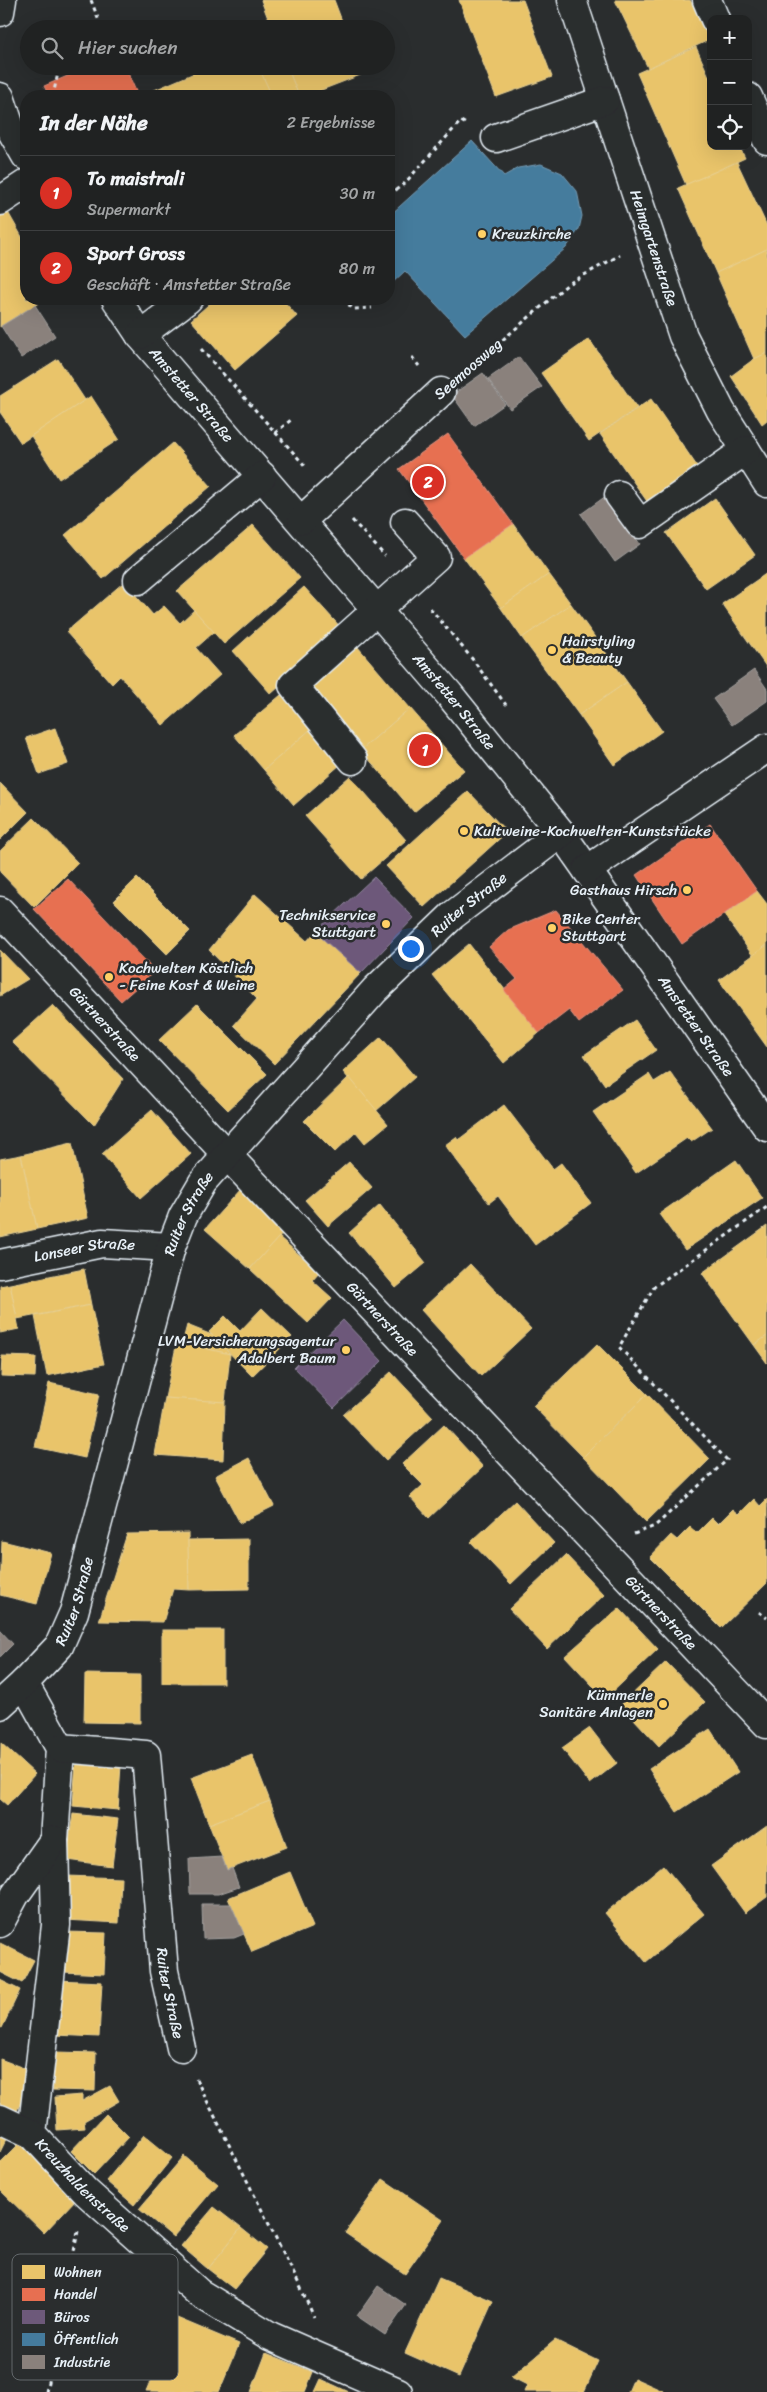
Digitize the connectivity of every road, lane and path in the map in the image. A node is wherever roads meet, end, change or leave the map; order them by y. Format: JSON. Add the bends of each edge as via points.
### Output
{"nodes":[{"id":1,"x":2,"y":0,"type":"edge"},
{"id":2,"x":91,"y":0,"type":"edge"},
{"id":3,"x":572,"y":0,"type":"edge"},
{"id":4,"x":707,"y":0,"type":"edge"},
{"id":5,"x":0,"y":12,"type":"edge"},
{"id":6,"x":713,"y":15,"type":"edge"},
{"id":7,"x":99,"y":20,"type":"edge"},
{"id":8,"x":58,"y":75,"type":"edge"},
{"id":9,"x":54,"y":90,"type":"edge"},
{"id":10,"x":0,"y":97,"type":"edge"},
{"id":11,"x":606,"y":100,"type":"junction"},
{"id":12,"x":752,"y":105,"type":"edge"},
{"id":13,"x":496,"y":138,"type":"joint"},
{"id":14,"x":767,"y":140,"type":"edge"},
{"id":15,"x":20,"y":146,"type":"edge"},
{"id":16,"x":20,"y":188,"type":"edge"},
{"id":17,"x":395,"y":191,"type":"edge"},
{"id":18,"x":0,"y":201,"type":"edge"},
{"id":19,"x":650,"y":239,"type":"junction"},
{"id":20,"x":120,"y":305,"type":"edge"},
{"id":21,"x":179,"y":305,"type":"edge"},
{"id":22,"x":349,"y":305,"type":"edge"},
{"id":23,"x":372,"y":308,"type":"dead end"},
{"id":24,"x":140,"y":335,"type":"junction"},
{"id":25,"x":441,"y":392,"type":"joint"},
{"id":26,"x":292,"y":418,"type":"dead end"},
{"id":27,"x":275,"y":433,"type":"dead end"},
{"id":28,"x":746,"y":450,"type":"junction"},
{"id":29,"x":262,"y":476,"type":"junction"},
{"id":30,"x":767,"y":483,"type":"edge"},
{"id":31,"x":619,"y":495,"type":"dead end"},
{"id":32,"x":302,"y":520,"type":"junction"},
{"id":33,"x":405,"y":522,"type":"dead end"},
{"id":34,"x":138,"y":580,"type":"dead end"},
{"id":35,"x":378,"y":610,"type":"junction"},
{"id":36,"x":767,"y":748,"type":"edge"},
{"id":37,"x":353,"y":760,"type":"dead end"},
{"id":38,"x":561,"y":833,"type":"junction"},
{"id":39,"x":586,"y":870,"type":"junction"},
{"id":40,"x":0,"y":911,"type":"edge"},
{"id":41,"x":767,"y":1127,"type":"edge"},
{"id":42,"x":227,"y":1154,"type":"junction"},
{"id":43,"x":767,"y":1207,"type":"edge"},
{"id":44,"x":171,"y":1247,"type":"junction"},
{"id":45,"x":0,"y":1264,"type":"edge"},
{"id":46,"x":598,"y":1546,"type":"junction"},
{"id":47,"x":759,"y":1612,"type":"dead end"},
{"id":48,"x":767,"y":1618,"type":"edge"},
{"id":49,"x":24,"y":1683,"type":"junction"},
{"id":50,"x":0,"y":1704,"type":"edge"},
{"id":51,"x":767,"y":1724,"type":"edge"},
{"id":52,"x":60,"y":1748,"type":"junction"},
{"id":53,"x":54,"y":1840,"type":"junction"},
{"id":54,"x":7,"y":1892,"type":"edge"},
{"id":55,"x":0,"y":1922,"type":"edge"},
{"id":56,"x":181,"y":2048,"type":"joint"},
{"id":57,"x":0,"y":2120,"type":"edge"},
{"id":58,"x":32,"y":2134,"type":"junction"},
{"id":59,"x":86,"y":2192,"type":"junction"},
{"id":60,"x":74,"y":2254,"type":"edge"},
{"id":61,"x":155,"y":2254,"type":"edge"},
{"id":62,"x":178,"y":2274,"type":"edge"},
{"id":63,"x":334,"y":2364,"type":"junction"},
{"id":64,"x":394,"y":2391,"type":"edge"}],
"edges":[{"from":1,"to":5,"type":"street"},
{"from":2,"to":7,"type":"path"},
{"from":3,"to":11,"type":"street","name":"Heimgartenstraße"},
{"from":4,"to":6,"type":"street"},
{"from":8,"to":9,"type":"path"},
{"from":10,"to":15,"type":"street"},
{"from":11,"to":13,"type":"street"},
{"from":11,"to":19,"type":"street","name":"Heimgartenstraße"},
{"from":12,"to":14,"type":"street"},
{"from":13,"to":17,"type":"path","via":[[461,121]]},
{"from":16,"to":18,"type":"street"},
{"from":19,"to":25,"type":"path","name":"Seemoosweg","via":[[568,284]]},
{"from":19,"to":28,"type":"street","name":"Heimgartenstraße","via":[[684,336],[720,411]]},
{"from":20,"to":24,"type":"street","name":"Amstetter Straße"},
{"from":21,"to":24,"type":"street"},
{"from":22,"to":23,"type":"path","via":[[353,309]]},
{"from":24,"to":29,"type":"street","name":"Amstetter Straße"},
{"from":25,"to":32,"type":"street","name":"Seemoosweg"},
{"from":26,"to":27,"type":"path"},
{"from":28,"to":30,"type":"street","name":"Heimgartenstraße"},
{"from":28,"to":31,"type":"street","via":[[640,524]]},
{"from":29,"to":32,"type":"street","name":"Amstetter Straße"},
{"from":29,"to":34,"type":"street"},
{"from":32,"to":35,"type":"street","name":"Amstetter Straße"},
{"from":33,"to":35,"type":"street","via":[[436,557]]},
{"from":35,"to":37,"type":"street","via":[[293,685]]},
{"from":35,"to":38,"type":"street","name":"Amstetter Straße"},
{"from":36,"to":39,"type":"street"},
{"from":38,"to":39,"type":"street","name":"Amstetter Straße"},
{"from":38,"to":42,"type":"street","name":"Ruiter Straße","via":[[453,915],[375,990]]},
{"from":39,"to":41,"type":"street","name":"Amstetter Straße"},
{"from":40,"to":42,"type":"street","name":"Gärtnerstraße"},
{"from":42,"to":44,"type":"street","name":"Ruiter Straße","via":[[203,1182],[183,1216]]},
{"from":42,"to":46,"type":"street","name":"Gärtnerstraße"},
{"from":43,"to":46,"type":"path","via":[[654,1287],[619,1347],[727,1460],[656,1526]]},
{"from":44,"to":45,"type":"street","name":"Lonseer Straße","via":[[102,1242]]},
{"from":44,"to":49,"type":"street","name":"Ruiter Straße","via":[[74,1612],[59,1646]]},
{"from":46,"to":51,"type":"street","name":"Gärtnerstraße"},
{"from":47,"to":48,"type":"path"},
{"from":49,"to":50,"type":"street","name":"Ruiter Straße"},
{"from":49,"to":52,"type":"street"},
{"from":52,"to":53,"type":"street","name":"Kreuzhaldenstraße"},
{"from":52,"to":56,"type":"street","name":"Ruiter Straße","via":[[146,1755],[164,1971]]},
{"from":53,"to":54,"type":"street"},
{"from":53,"to":58,"type":"street","name":"Kreuzhaldenstraße","via":[[56,1925]]},
{"from":54,"to":55,"type":"street"},
{"from":56,"to":63,"type":"path","via":[[300,2284]]},
{"from":57,"to":58,"type":"street"},
{"from":58,"to":59,"type":"street","name":"Kreuzhaldenstraße"},
{"from":59,"to":60,"type":"path"},
{"from":59,"to":61,"type":"street","name":"Kreuzhaldenstraße"},
{"from":62,"to":63,"type":"street","name":"Kreuzhaldenstraße","via":[[199,2293],[270,2336]]},
{"from":63,"to":64,"type":"street","name":"Kreuzhaldenstraße"}]}
